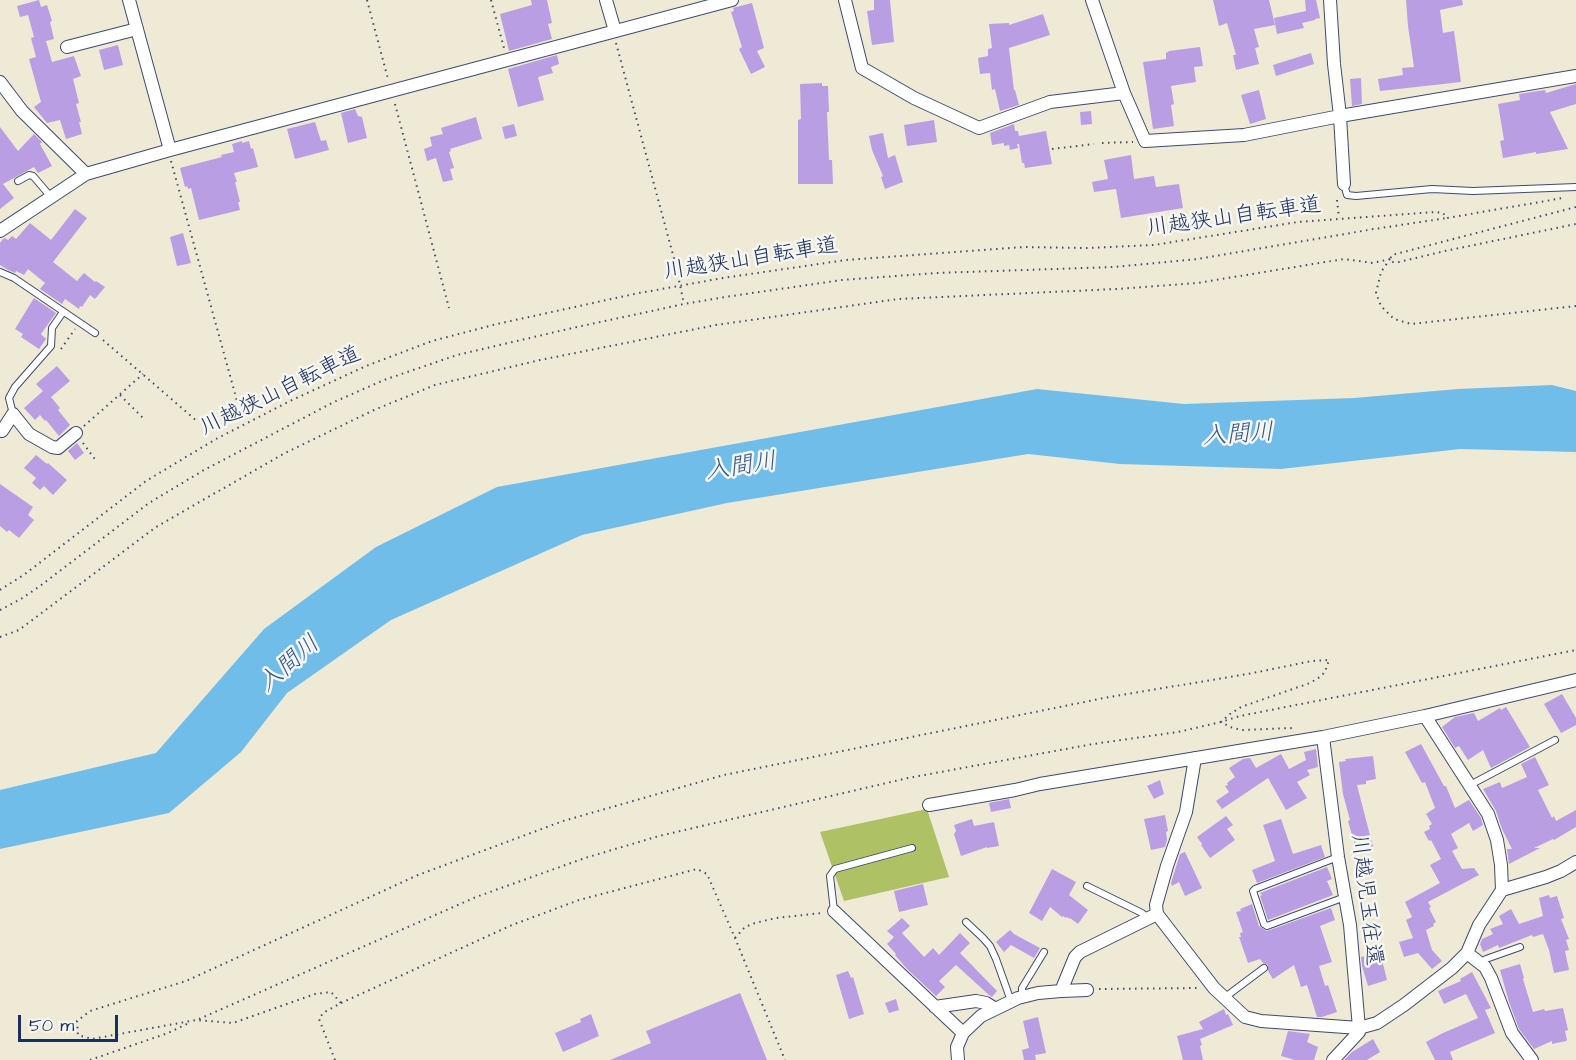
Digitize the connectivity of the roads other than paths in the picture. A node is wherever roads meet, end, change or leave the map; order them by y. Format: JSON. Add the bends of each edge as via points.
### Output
{"nodes":[{"id":1,"x":129,"y":0,"type":"edge"},
{"id":2,"x":606,"y":0,"type":"edge"},
{"id":3,"x":732,"y":0,"type":"edge"},
{"id":4,"x":845,"y":0,"type":"edge"},
{"id":5,"x":1092,"y":0,"type":"edge"},
{"id":6,"x":1330,"y":0,"type":"edge"},
{"id":7,"x":137,"y":29,"type":"junction"},
{"id":8,"x":615,"y":31,"type":"junction"},
{"id":9,"x":67,"y":47,"type":"dead end"},
{"id":10,"x":1576,"y":76,"type":"edge"},
{"id":11,"x":0,"y":83,"type":"edge"},
{"id":12,"x":1124,"y":93,"type":"junction"},
{"id":13,"x":1340,"y":116,"type":"junction"},
{"id":14,"x":170,"y":150,"type":"junction"},
{"id":15,"x":86,"y":174,"type":"junction"},
{"id":16,"x":18,"y":181,"type":"dead end"},
{"id":17,"x":1344,"y":184,"type":"joint"},
{"id":18,"x":1576,"y":187,"type":"edge"},
{"id":19,"x":51,"y":197,"type":"junction"},
{"id":20,"x":2,"y":226,"type":"edge"},
{"id":21,"x":0,"y":272,"type":"edge"},
{"id":22,"x":63,"y":312,"type":"junction"},
{"id":23,"x":95,"y":333,"type":"road end"},
{"id":24,"x":13,"y":414,"type":"junction"},
{"id":25,"x":0,"y":430,"type":"edge"},
{"id":26,"x":76,"y":433,"type":"road end"},
{"id":27,"x":1576,"y":680,"type":"edge"},
{"id":28,"x":1425,"y":716,"type":"junction"},
{"id":29,"x":1323,"y":737,"type":"junction"},
{"id":30,"x":1555,"y":740,"type":"dead end"},
{"id":31,"x":1195,"y":758,"type":"junction"},
{"id":32,"x":1469,"y":785,"type":"junction"},
{"id":33,"x":929,"y":805,"type":"dead end"},
{"id":34,"x":912,"y":848,"type":"dead end"},
{"id":35,"x":1338,"y":857,"type":"junction"},
{"id":36,"x":1576,"y":862,"type":"edge"},
{"id":37,"x":1087,"y":886,"type":"dead end"},
{"id":38,"x":1502,"y":890,"type":"junction"},
{"id":39,"x":1345,"y":897,"type":"junction"},
{"id":40,"x":834,"y":912,"type":"joint"},
{"id":41,"x":1153,"y":917,"type":"junction"},
{"id":42,"x":966,"y":922,"type":"dead end"},
{"id":43,"x":1520,"y":947,"type":"dead end"},
{"id":44,"x":1044,"y":952,"type":"dead end"},
{"id":45,"x":1467,"y":953,"type":"junction"},
{"id":46,"x":1480,"y":963,"type":"junction"},
{"id":47,"x":1264,"y":968,"type":"dead end"},
{"id":48,"x":1087,"y":990,"type":"road end"},
{"id":49,"x":1061,"y":991,"type":"junction"},
{"id":50,"x":1220,"y":994,"type":"junction"},
{"id":51,"x":1016,"y":999,"type":"junction"},
{"id":52,"x":935,"y":1007,"type":"junction"},
{"id":53,"x":994,"y":1008,"type":"junction"},
{"id":54,"x":1359,"y":1028,"type":"junction"},
{"id":55,"x":963,"y":1033,"type":"junction"},
{"id":56,"x":958,"y":1060,"type":"edge"},
{"id":57,"x":1333,"y":1060,"type":"edge"},
{"id":58,"x":1532,"y":1060,"type":"edge"}],
"edges":[{"from":1,"to":7,"type":"street"},
{"from":2,"to":8,"type":"street"},
{"from":3,"to":8,"type":"street"},
{"from":4,"to":12,"type":"street","via":[[862,68],[979,128],[1050,102]]},
{"from":5,"to":12,"type":"street"},
{"from":6,"to":13,"type":"street"},
{"from":7,"to":9,"type":"street"},
{"from":7,"to":14,"type":"street"},
{"from":8,"to":14,"type":"street"},
{"from":10,"to":13,"type":"street"},
{"from":11,"to":15,"type":"street","via":[[22,111]]},
{"from":12,"to":13,"type":"street","via":[[1145,141],[1244,135]]},
{"from":13,"to":17,"type":"street"},
{"from":14,"to":15,"type":"street"},
{"from":15,"to":19,"type":"street"},
{"from":16,"to":19,"type":"lane","via":[[33,176]]},
{"from":17,"to":18,"type":"lane","via":[[1347,195],[1356,196],[1432,189]]},
{"from":19,"to":20,"type":"street"},
{"from":21,"to":22,"type":"lane"},
{"from":22,"to":23,"type":"lane"},
{"from":22,"to":24,"type":"lane","via":[[52,328],[51,346],[9,398]]},
{"from":24,"to":25,"type":"street"},
{"from":24,"to":26,"type":"street","via":[[29,434],[52,447],[58,448]]},
{"from":27,"to":28,"type":"street"},
{"from":28,"to":29,"type":"street"},
{"from":28,"to":32,"type":"street"},
{"from":29,"to":31,"type":"street"},
{"from":29,"to":35,"type":"street","name":"川越児玉往還"},
{"from":30,"to":32,"type":"lane"},
{"from":31,"to":33,"type":"street"},
{"from":31,"to":41,"type":"street","via":[[1186,812]]},
{"from":32,"to":38,"type":"street","via":[[1494,829]]},
{"from":34,"to":40,"type":"lane","via":[[835,869],[830,876]]},
{"from":35,"to":39,"type":"street","name":"川越児玉往還"},
{"from":35,"to":39,"type":"lane","via":[[1253,891],[1267,926]]},
{"from":36,"to":38,"type":"street","via":[[1546,877]]},
{"from":37,"to":41,"type":"lane"},
{"from":38,"to":45,"type":"street","via":[[1479,925]]},
{"from":39,"to":54,"type":"street","name":"川越児玉往還"},
{"from":40,"to":52,"type":"street"},
{"from":41,"to":49,"type":"street","via":[[1080,952]]},
{"from":41,"to":50,"type":"street"},
{"from":42,"to":51,"type":"lane","via":[[990,946]]},
{"from":43,"to":46,"type":"lane"},
{"from":44,"to":51,"type":"lane"},
{"from":45,"to":46,"type":"street"},
{"from":45,"to":54,"type":"street","via":[[1389,1016]]},
{"from":46,"to":58,"type":"street","via":[[1491,978],[1512,1033]]},
{"from":47,"to":50,"type":"lane"},
{"from":48,"to":49,"type":"street"},
{"from":49,"to":51,"type":"street"},
{"from":50,"to":54,"type":"street","via":[[1245,1017],[1261,1021]]},
{"from":51,"to":53,"type":"street"},
{"from":52,"to":53,"type":"street","via":[[976,1001]]},
{"from":52,"to":55,"type":"street"},
{"from":53,"to":55,"type":"street"},
{"from":54,"to":57,"type":"street"},
{"from":55,"to":56,"type":"street","via":[[957,1047]]}]}
